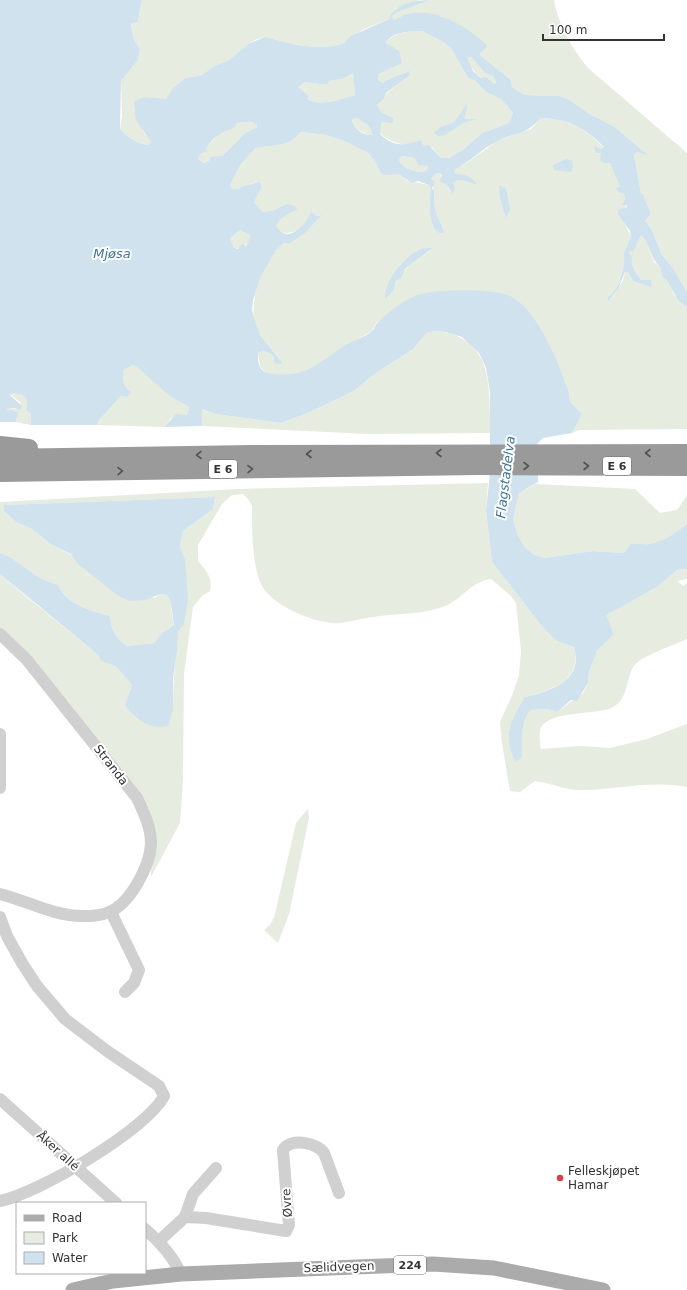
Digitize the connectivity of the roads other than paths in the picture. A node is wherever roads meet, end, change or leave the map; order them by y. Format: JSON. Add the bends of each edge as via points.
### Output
{"nodes":[{"id":1,"x":0,"y":445,"type":"edge"},
{"id":2,"x":687,"y":453,"type":"edge"},
{"id":3,"x":0,"y":458,"type":"edge"},
{"id":4,"x":547,"y":459,"type":"junction"},
{"id":5,"x":81,"y":464,"type":"junction"},
{"id":6,"x":687,"y":466,"type":"edge"},
{"id":7,"x":0,"y":473,"type":"edge"},
{"id":8,"x":0,"y":484,"type":"edge"},
{"id":9,"x":0,"y":634,"type":"edge"},
{"id":10,"x":0,"y":734,"type":"edge"},
{"id":11,"x":0,"y":788,"type":"edge"},
{"id":12,"x":0,"y":894,"type":"edge"},
{"id":13,"x":111,"y":912,"type":"junction"},
{"id":14,"x":0,"y":918,"type":"edge"},
{"id":15,"x":126,"y":992,"type":"dead end"},
{"id":16,"x":0,"y":1099,"type":"edge"},
{"id":17,"x":76,"y":1168,"type":"junction"},
{"id":18,"x":216,"y":1168,"type":"dead end"},
{"id":19,"x":339,"y":1193,"type":"dead end"},
{"id":20,"x":0,"y":1201,"type":"edge"},
{"id":21,"x":115,"y":1202,"type":"edge"},
{"id":22,"x":185,"y":1217,"type":"junction"},
{"id":23,"x":146,"y":1230,"type":"edge"},
{"id":24,"x":159,"y":1241,"type":"junction"},
{"id":25,"x":181,"y":1274,"type":"junction"},
{"id":26,"x":73,"y":1290,"type":"edge"},
{"id":27,"x":604,"y":1290,"type":"edge"}],
"edges":[{"from":1,"to":5,"type":"highway","number":"E 6","via":[[56,451]]},
{"from":2,"to":4,"type":"highway","number":"E 6","one_way":true},
{"from":3,"to":5,"type":"highway","number":"E 6"},
{"from":4,"to":5,"type":"highway","number":"E 6"},
{"from":4,"to":6,"type":"highway","number":"E 6","one_way":true},
{"from":5,"to":7,"type":"highway","number":"E 6"},
{"from":5,"to":8,"type":"highway","number":"E 6","via":[[60,476]]},
{"from":9,"to":13,"type":"street","name":"Stranda","via":[[27,660],[137,798],[146,817],[151,846],[143,874],[128,897]]},
{"from":10,"to":11,"type":"street"},
{"from":12,"to":13,"type":"street","via":[[61,914],[91,916]]},
{"from":13,"to":15,"type":"street","via":[[139,970],[134,983]]},
{"from":14,"to":17,"type":"street","via":[[22,963],[37,986],[65,1018],[107,1051],[159,1086],[164,1096],[161,1103],[145,1119]]},
{"from":16,"to":17,"type":"street","name":"Åker allé"},
{"from":17,"to":20,"type":"street","via":[[37,1188]]},
{"from":17,"to":21,"type":"street","name":"Åker allé"},
{"from":18,"to":22,"type":"street","via":[[193,1194]]},
{"from":19,"to":22,"type":"street","name":"Øvre","via":[[320,1148],[315,1145],[288,1145],[283,1150],[289,1225],[286,1231]]},
{"from":22,"to":24,"type":"street"},
{"from":23,"to":24,"type":"street"},
{"from":24,"to":25,"type":"street","via":[[175,1261]]},
{"from":25,"to":26,"type":"main road","name":"Sælidvegen","number":"224","via":[[119,1280]]},
{"from":25,"to":27,"type":"main road","name":"Sælidvegen","number":"224","via":[[433,1264],[494,1268]]}]}
